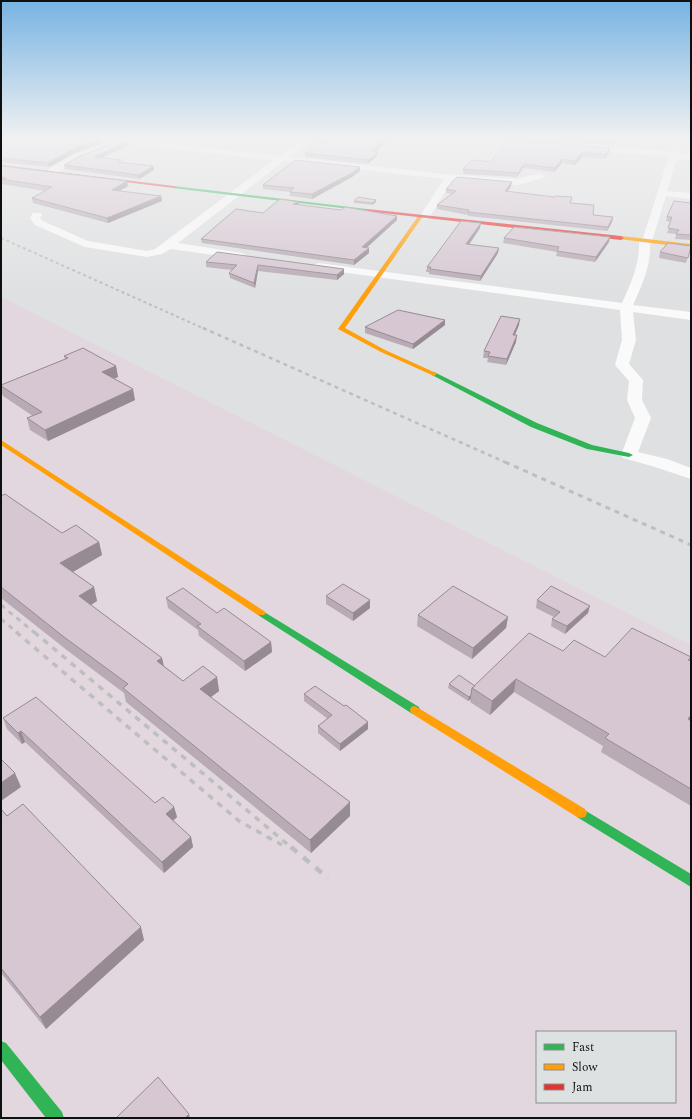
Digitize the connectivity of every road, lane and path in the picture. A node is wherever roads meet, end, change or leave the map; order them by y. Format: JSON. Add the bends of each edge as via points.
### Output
{"nodes":[{"id":1,"x":199,"y":190,"type":"edge"},
{"id":2,"x":241,"y":190,"type":"edge"},
{"id":3,"x":442,"y":190,"type":"edge"},
{"id":4,"x":661,"y":193,"type":"joint"},
{"id":5,"x":235,"y":195,"type":"junction"},
{"id":6,"x":691,"y":196,"type":"edge"},
{"id":7,"x":37,"y":215,"type":"dead end"},
{"id":8,"x":423,"y":216,"type":"junction"},
{"id":9,"x":646,"y":241,"type":"junction"},
{"id":10,"x":169,"y":245,"type":"junction"},
{"id":11,"x":691,"y":246,"type":"edge"},
{"id":12,"x":250,"y":257,"type":"edge"},
{"id":13,"x":304,"y":264,"type":"edge"},
{"id":14,"x":380,"y":273,"type":"junction"},
{"id":15,"x":626,"y":307,"type":"junction"},
{"id":16,"x":691,"y":316,"type":"edge"},
{"id":17,"x":1,"y":442,"type":"edge"},
{"id":18,"x":629,"y":455,"type":"junction"},
{"id":19,"x":691,"y":474,"type":"edge"},
{"id":20,"x":691,"y":881,"type":"edge"},
{"id":21,"x":1,"y":1048,"type":"edge"},
{"id":22,"x":56,"y":1118,"type":"edge"}],
"edges":[{"from":1,"to":5,"type":"street"},
{"from":2,"to":5,"type":"street"},
{"from":3,"to":8,"type":"street"},
{"from":4,"to":6,"type":"street"},
{"from":4,"to":9,"type":"street"},
{"from":5,"to":8,"type":"street"},
{"from":5,"to":10,"type":"street"},
{"from":7,"to":10,"type":"street","via":[[35,218],[39,223],[85,244],[150,254]]},
{"from":8,"to":9,"type":"street"},
{"from":8,"to":14,"type":"street"},
{"from":9,"to":11,"type":"street"},
{"from":9,"to":15,"type":"street","via":[[639,279]]},
{"from":10,"to":12,"type":"street"},
{"from":13,"to":14,"type":"street"},
{"from":14,"to":15,"type":"street"},
{"from":14,"to":18,"type":"street","via":[[341,329],[534,425],[590,447]]},
{"from":15,"to":16,"type":"street","via":[[633,310]]},
{"from":15,"to":18,"type":"street","via":[[629,340],[622,364],[636,380],[634,404],[643,418]]},
{"from":17,"to":20,"type":"street","via":[[336,662]]},
{"from":18,"to":19,"type":"street"},
{"from":21,"to":22,"type":"street"}]}
